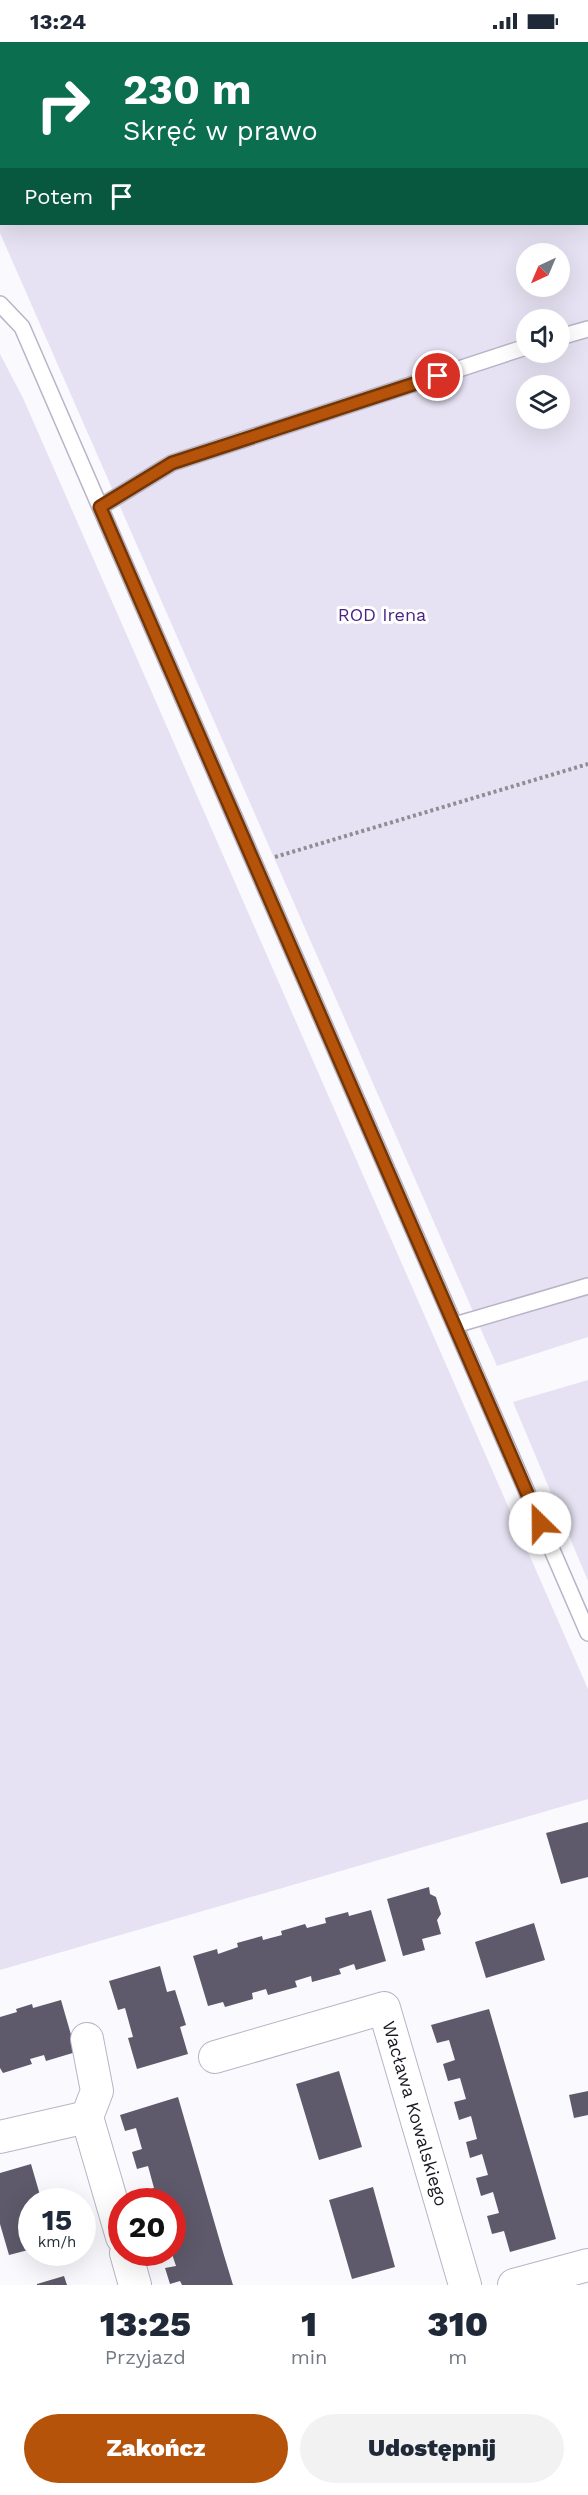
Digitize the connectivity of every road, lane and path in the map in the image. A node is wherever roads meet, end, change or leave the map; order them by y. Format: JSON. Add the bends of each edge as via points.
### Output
{"nodes":[{"id":1,"x":0,"y":304,"type":"edge"},
{"id":2,"x":588,"y":329,"type":"edge"},
{"id":3,"x":570,"y":334,"type":"edge"},
{"id":4,"x":516,"y":351,"type":"edge"},
{"id":5,"x":100,"y":507,"type":"junction"},
{"id":6,"x":588,"y":764,"type":"edge"},
{"id":7,"x":254,"y":863,"type":"junction"},
{"id":8,"x":588,"y":1286,"type":"edge"},
{"id":9,"x":455,"y":1325,"type":"junction"},
{"id":10,"x":588,"y":1633,"type":"edge"},
{"id":11,"x":87,"y":2039,"type":"dead end"},
{"id":12,"x":214,"y":2057,"type":"dead end"},
{"id":13,"x":87,"y":2117,"type":"junction"},
{"id":14,"x":0,"y":2137,"type":"edge"},
{"id":15,"x":108,"y":2189,"type":"edge"},
{"id":16,"x":588,"y":2265,"type":"edge"},
{"id":17,"x":130,"y":2266,"type":"edge"},
{"id":18,"x":135,"y":2285,"type":"edge"},
{"id":19,"x":465,"y":2285,"type":"edge"},
{"id":20,"x":514,"y":2285,"type":"edge"}],
"edges":[{"from":1,"to":5,"type":"lane","via":[[22,327]]},
{"from":2,"to":3,"type":"lane"},
{"from":4,"to":5,"type":"lane","via":[[172,463]]},
{"from":5,"to":7,"type":"lane"},
{"from":6,"to":7,"type":"path"},
{"from":7,"to":9,"type":"lane"},
{"from":8,"to":9,"type":"lane"},
{"from":9,"to":10,"type":"lane"},
{"from":11,"to":13,"type":"street","via":[[97,2091]]},
{"from":12,"to":19,"type":"street","name":"Wacława Kowalskiego","via":[[384,2007]]},
{"from":13,"to":14,"type":"street"},
{"from":13,"to":15,"type":"street"},
{"from":16,"to":20,"type":"street"},
{"from":17,"to":18,"type":"street"}]}
